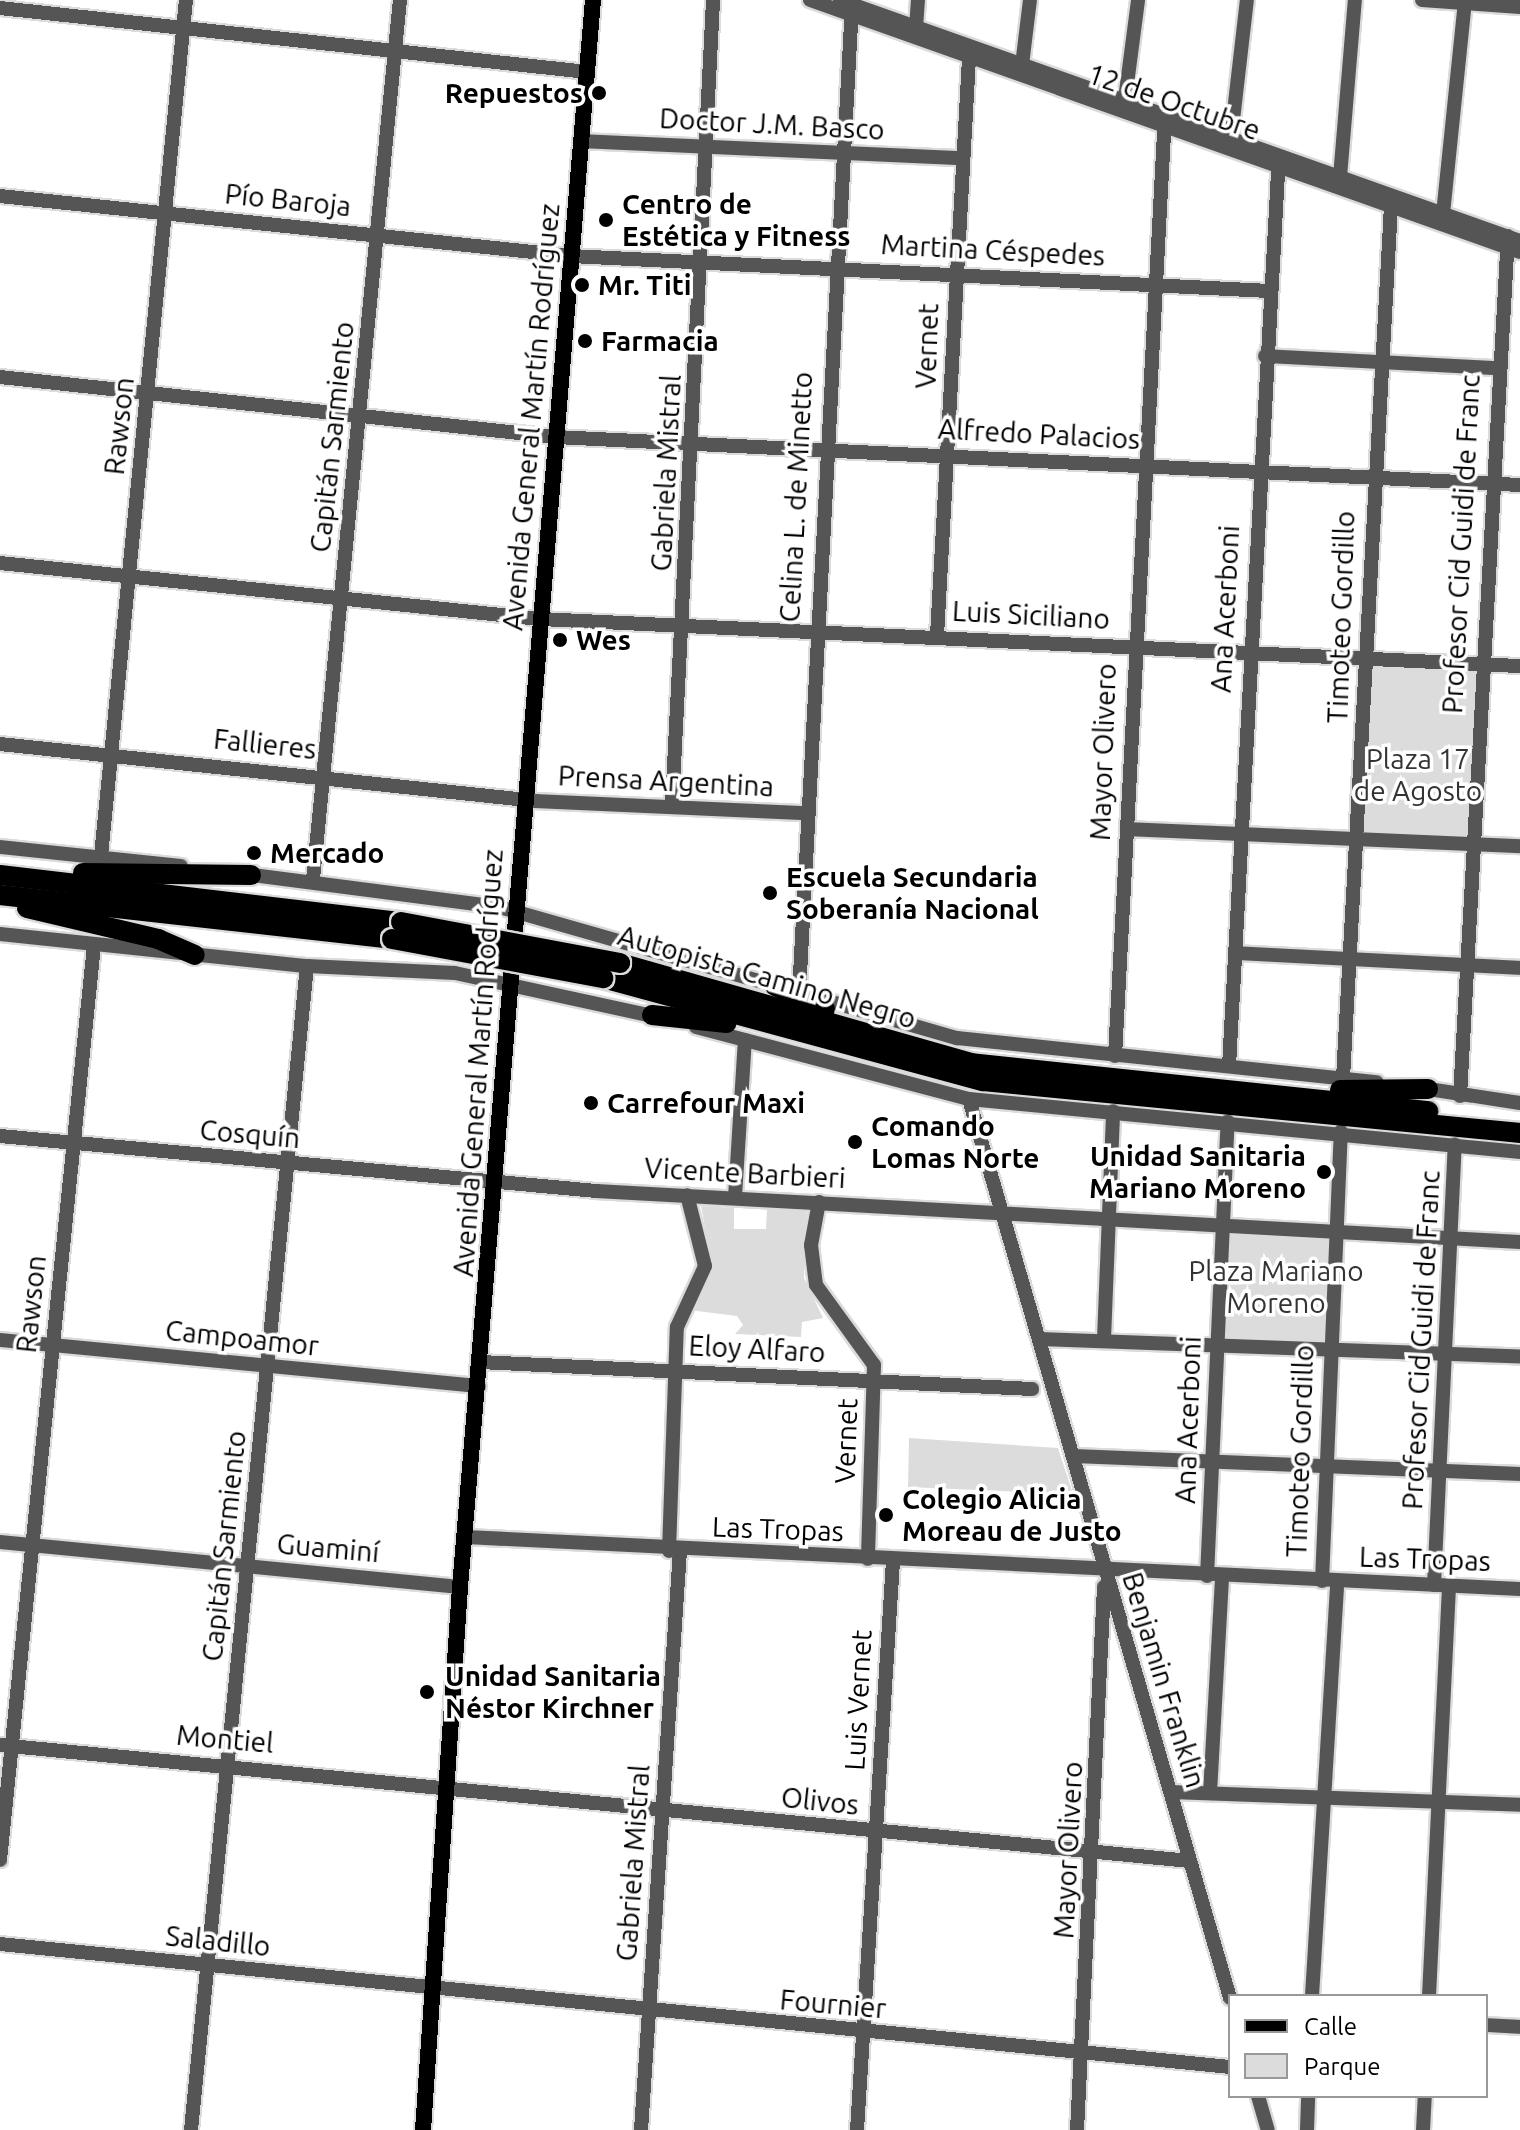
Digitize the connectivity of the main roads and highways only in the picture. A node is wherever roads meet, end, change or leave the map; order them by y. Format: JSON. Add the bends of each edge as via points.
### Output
{"nodes":[{"id":1,"x":593,"y":0,"type":"edge"},
{"id":2,"x":0,"y":868,"type":"edge"},
{"id":3,"x":0,"y":875,"type":"edge"},
{"id":4,"x":251,"y":875,"type":"road end"},
{"id":5,"x":0,"y":895,"type":"edge"},
{"id":6,"x":0,"y":902,"type":"edge"},
{"id":7,"x":397,"y":931,"type":"junction"},
{"id":8,"x":195,"y":955,"type":"road end"},
{"id":9,"x":775,"y":986,"type":"road end"},
{"id":10,"x":652,"y":1015,"type":"road end"},
{"id":11,"x":901,"y":1060,"type":"junction"},
{"id":12,"x":970,"y":1063,"type":"junction"},
{"id":13,"x":1428,"y":1089,"type":"road end"},
{"id":14,"x":1225,"y":1091,"type":"junction"},
{"id":15,"x":1117,"y":1103,"type":"junction"},
{"id":16,"x":1520,"y":1120,"type":"edge"},
{"id":17,"x":1228,"y":1121,"type":"road end"},
{"id":18,"x":1520,"y":1133,"type":"edge"},
{"id":19,"x":423,"y":2130,"type":"edge"}],
"edges":[{"from":1,"to":19,"type":"main road","name":"Avenida General Martín Rodríguez","via":[[460,1587]]},
{"from":2,"to":4,"type":"highway"},
{"from":3,"to":7,"type":"highway","name":"Autopista Camino Negro"},
{"from":5,"to":7,"type":"highway","name":"Autopista Camino Negro"},
{"from":6,"to":8,"type":"highway","via":[[158,939]]},
{"from":7,"to":11,"type":"highway","name":"Autopista Camino Negro","bridge":true,"via":[[603,978]]},
{"from":7,"to":12,"type":"highway","name":"Autopista Camino Negro","bridge":true,"via":[[620,963]]},
{"from":9,"to":12,"type":"highway"},
{"from":10,"to":11,"type":"highway","via":[[704,1016]]},
{"from":11,"to":15,"type":"highway","name":"Autopista Camino Negro","via":[[983,1081]]},
{"from":12,"to":14,"type":"highway","name":"Autopista Camino Negro"},
{"from":13,"to":14,"type":"highway"},
{"from":14,"to":16,"type":"highway","name":"Autopista Camino Negro"},
{"from":15,"to":17,"type":"highway"},
{"from":15,"to":18,"type":"highway","name":"Autopista Camino Negro"}]}
